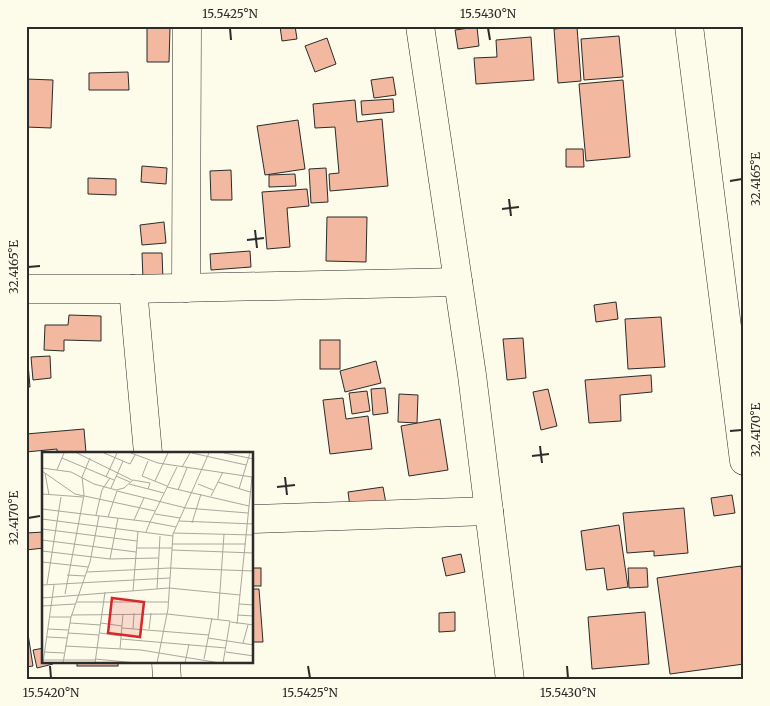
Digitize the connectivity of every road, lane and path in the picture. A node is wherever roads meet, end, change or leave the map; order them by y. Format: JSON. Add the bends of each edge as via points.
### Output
{"nodes":[{"id":1,"x":187,"y":26,"type":"edge"},
{"id":2,"x":420,"y":26,"type":"edge"},
{"id":3,"x":689,"y":26,"type":"edge"},
{"id":4,"x":458,"y":282,"type":"junction"},
{"id":5,"x":186,"y":288,"type":"junction"},
{"id":6,"x":26,"y":289,"type":"edge"},
{"id":7,"x":133,"y":289,"type":"junction"},
{"id":8,"x":148,"y":452,"type":"edge"},
{"id":9,"x":744,"y":461,"type":"edge"},
{"id":10,"x":489,"y":511,"type":"junction"},
{"id":11,"x":254,"y":519,"type":"edge"},
{"id":12,"x":166,"y":664,"type":"edge"},
{"id":13,"x":167,"y":680,"type":"edge"},
{"id":14,"x":510,"y":680,"type":"edge"}],
"edges":[{"from":1,"to":5,"type":"street"},
{"from":2,"to":4,"type":"street"},
{"from":3,"to":9,"type":"street"},
{"from":4,"to":5,"type":"street"},
{"from":4,"to":10,"type":"street"},
{"from":5,"to":7,"type":"street"},
{"from":6,"to":7,"type":"street"},
{"from":7,"to":8,"type":"street"},
{"from":10,"to":11,"type":"street"},
{"from":10,"to":14,"type":"street"},
{"from":12,"to":13,"type":"street"}]}
